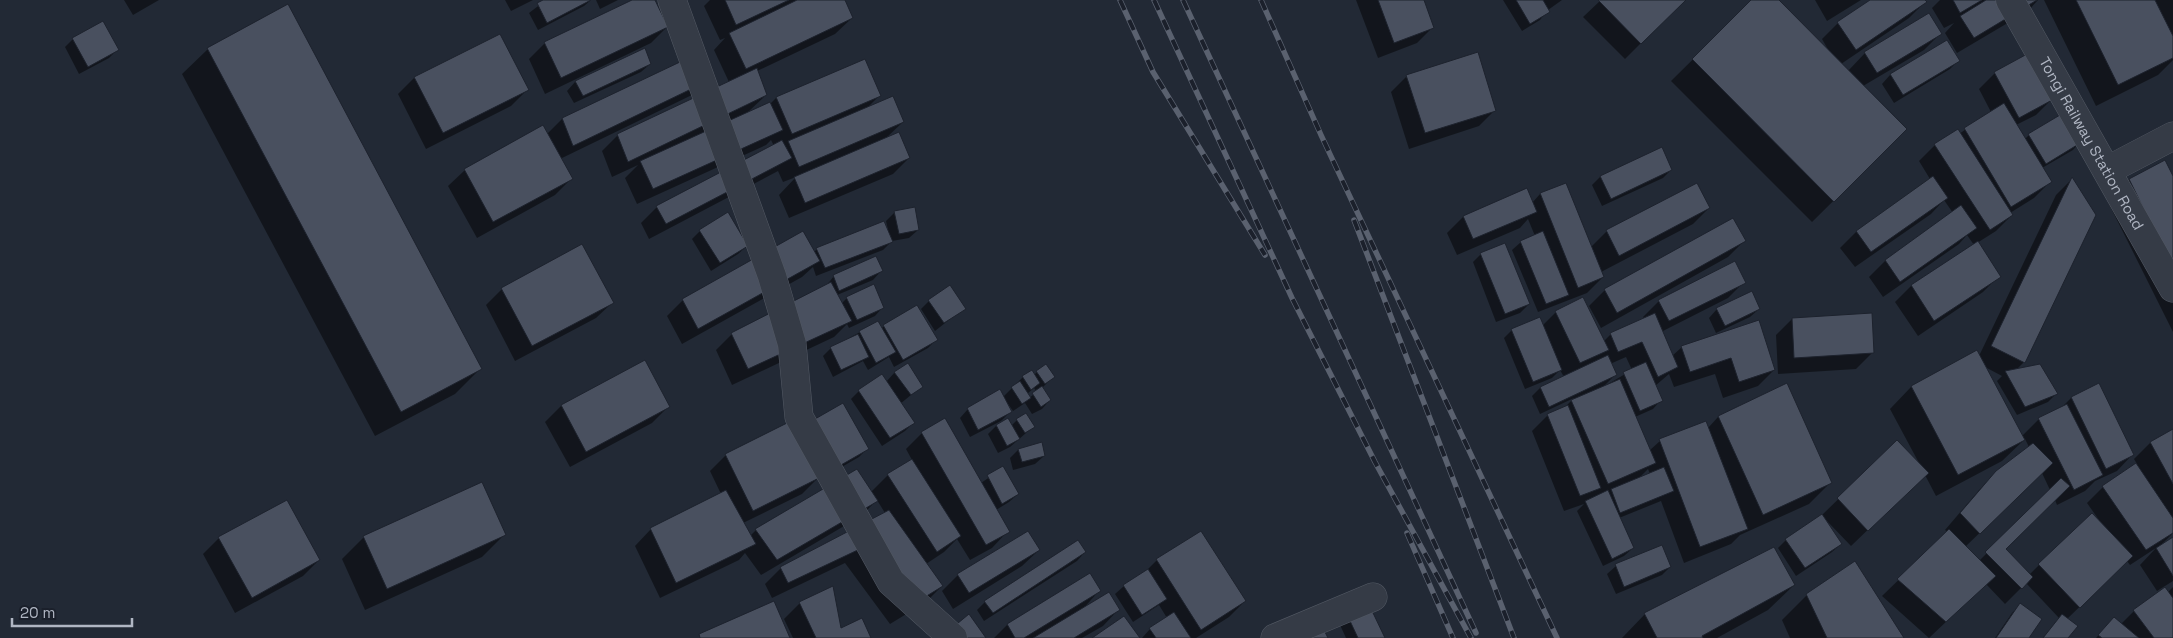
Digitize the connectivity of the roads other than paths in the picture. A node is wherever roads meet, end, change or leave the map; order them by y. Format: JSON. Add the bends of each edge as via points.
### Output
{"nodes":[{"id":1,"x":672,"y":0,"type":"edge"},
{"id":2,"x":2010,"y":0,"type":"edge"},
{"id":3,"x":2173,"y":136,"type":"edge"},
{"id":4,"x":2108,"y":170,"type":"junction"},
{"id":5,"x":2173,"y":288,"type":"edge"},
{"id":6,"x":1373,"y":597,"type":"dead end"},
{"id":7,"x":953,"y":638,"type":"edge"},
{"id":8,"x":1275,"y":638,"type":"edge"}],
"edges":[{"from":1,"to":7,"type":"street","via":[[782,310],[792,344],[799,417],[891,582]]},
{"from":2,"to":4,"type":"street","name":"Tongi Railway Station Road"},
{"from":3,"to":4,"type":"street"},
{"from":4,"to":5,"type":"street","name":"Tongi Railway Station Road"},
{"from":6,"to":8,"type":"street"}]}
